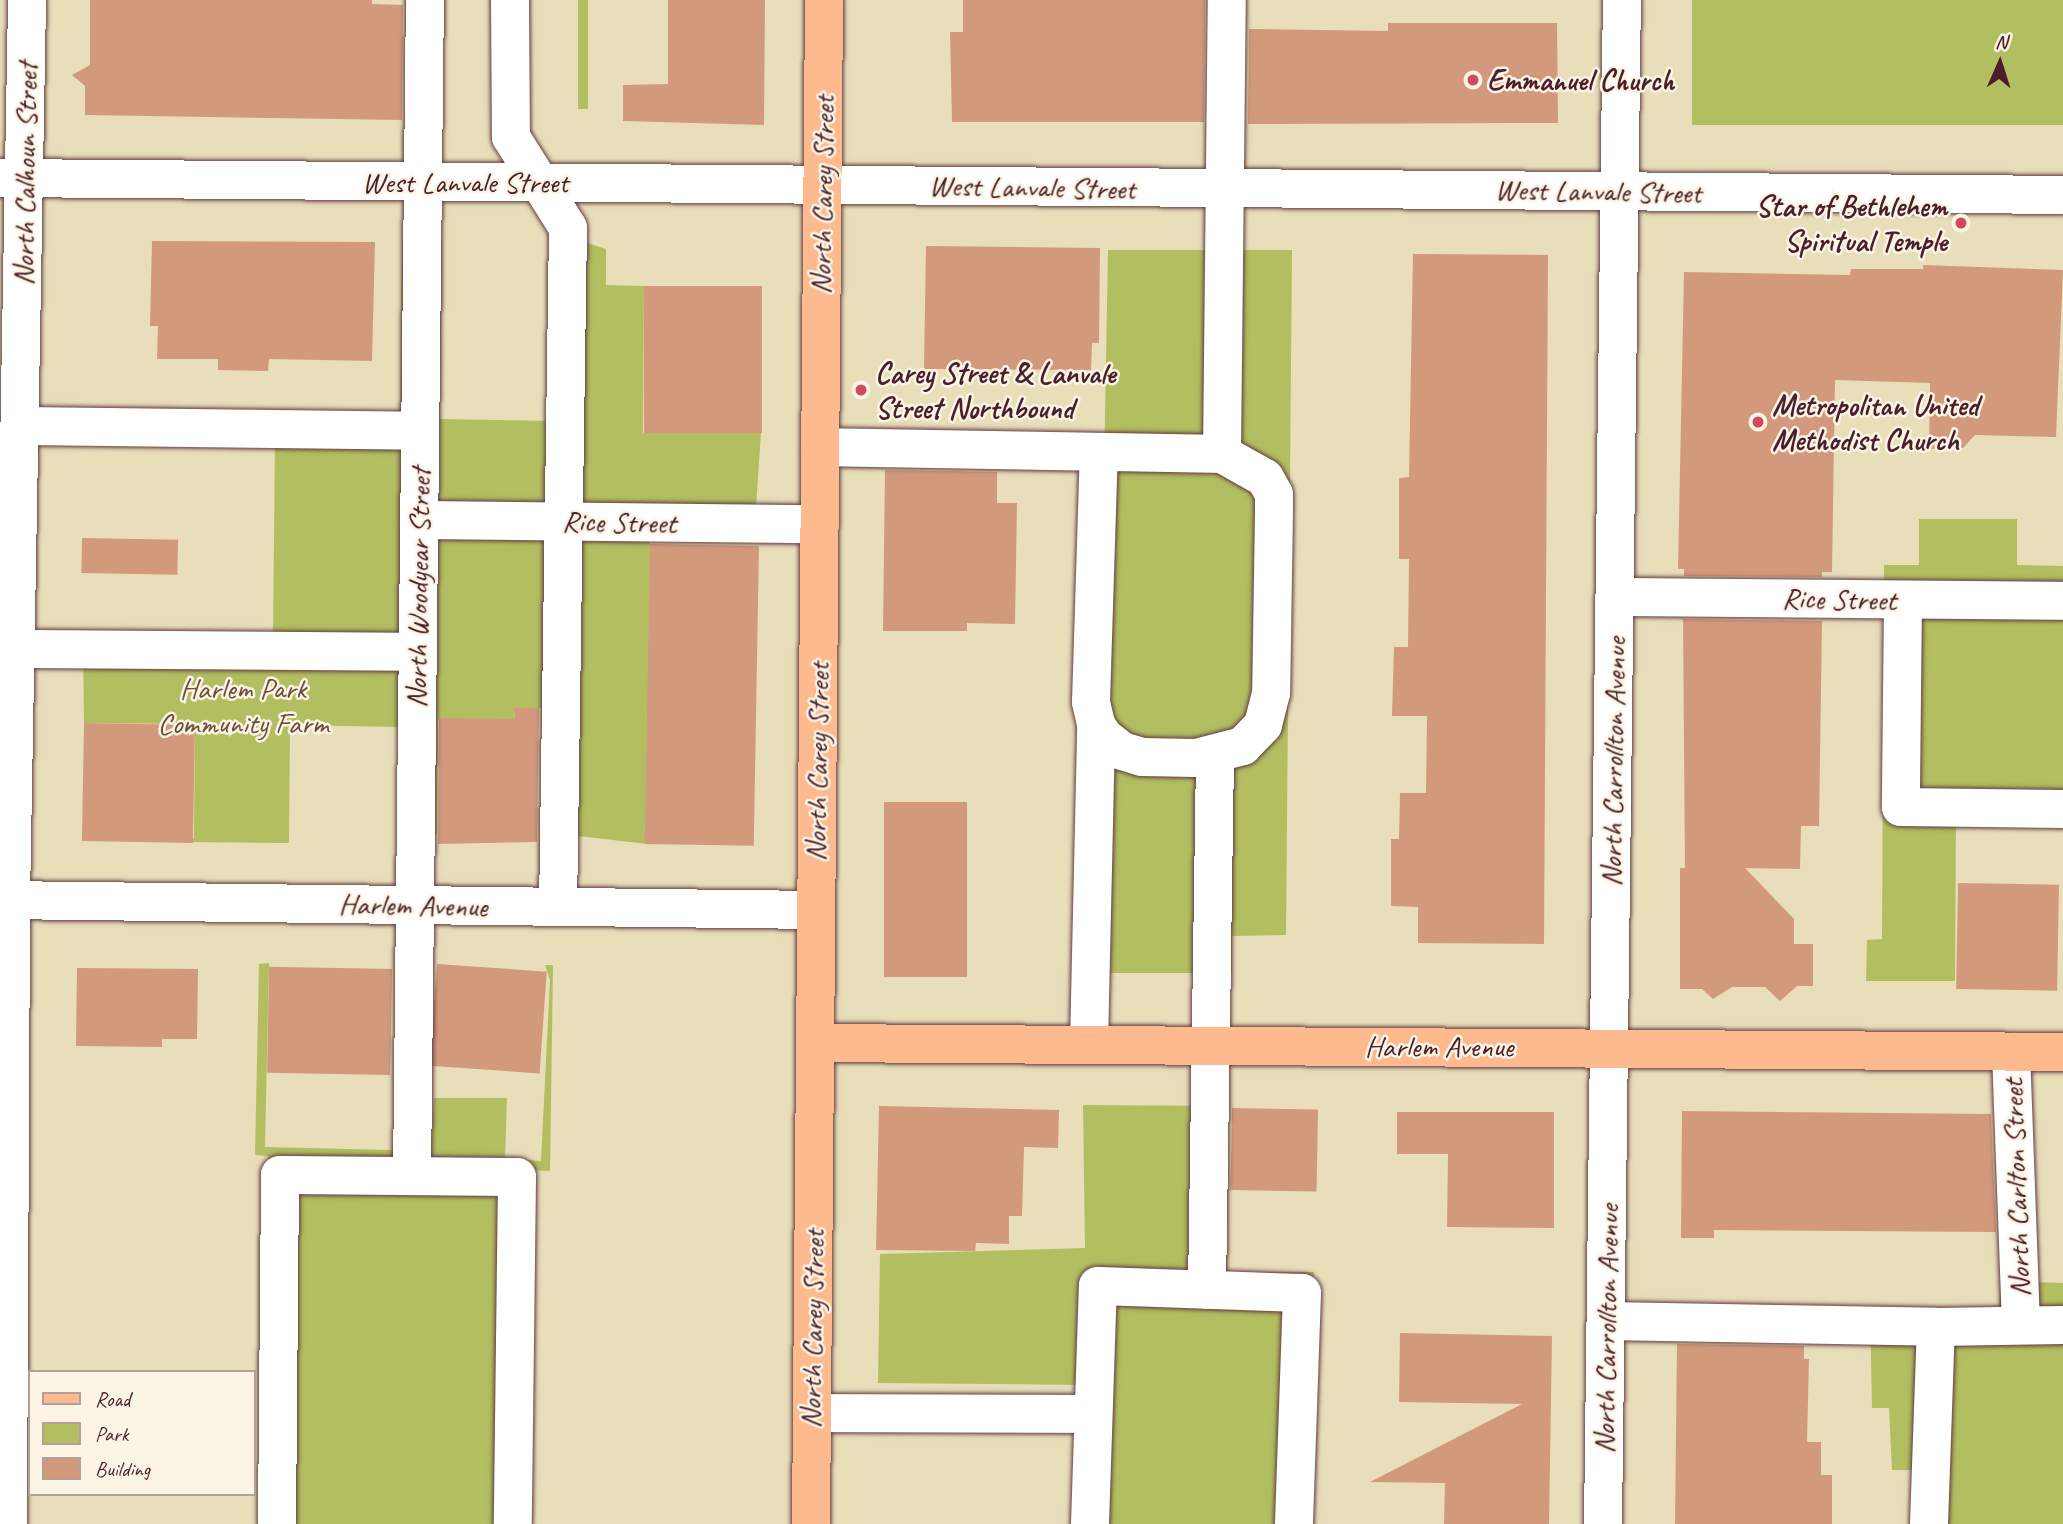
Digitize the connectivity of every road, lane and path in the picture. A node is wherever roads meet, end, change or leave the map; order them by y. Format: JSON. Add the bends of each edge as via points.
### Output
{"nodes":[{"id":1,"x":27,"y":0,"type":"edge"},
{"id":2,"x":425,"y":0,"type":"edge"},
{"id":3,"x":510,"y":0,"type":"edge"},
{"id":4,"x":824,"y":0,"type":"edge"},
{"id":5,"x":1227,"y":0,"type":"edge"},
{"id":6,"x":1622,"y":0,"type":"edge"},
{"id":7,"x":13,"y":178,"type":"edge"},
{"id":8,"x":425,"y":181,"type":"junction"},
{"id":9,"x":542,"y":183,"type":"junction"},
{"id":10,"x":823,"y":185,"type":"junction"},
{"id":11,"x":1225,"y":188,"type":"junction"},
{"id":12,"x":1619,"y":191,"type":"junction"},
{"id":13,"x":2063,"y":195,"type":"edge"},
{"id":14,"x":22,"y":426,"type":"junction"},
{"id":15,"x":420,"y":431,"type":"junction"},
{"id":16,"x":820,"y":447,"type":"junction"},
{"id":17,"x":1099,"y":452,"type":"junction"},
{"id":18,"x":1222,"y":454,"type":"junction"},
{"id":19,"x":419,"y":520,"type":"junction"},
{"id":20,"x":566,"y":522,"type":"junction"},
{"id":21,"x":820,"y":524,"type":"junction"},
{"id":22,"x":1615,"y":597,"type":"junction"},
{"id":23,"x":1903,"y":600,"type":"junction"},
{"id":24,"x":2063,"y":601,"type":"edge"},
{"id":25,"x":16,"y":649,"type":"junction"},
{"id":26,"x":418,"y":652,"type":"junction"},
{"id":27,"x":1096,"y":724,"type":"junction"},
{"id":28,"x":1215,"y":756,"type":"junction"},
{"id":29,"x":2063,"y":809,"type":"edge"},
{"id":30,"x":5,"y":900,"type":"edge"},
{"id":31,"x":415,"y":905,"type":"junction"},
{"id":32,"x":558,"y":907,"type":"junction"},
{"id":33,"x":816,"y":910,"type":"junction"},
{"id":34,"x":815,"y":1043,"type":"junction"},
{"id":35,"x":1089,"y":1044,"type":"junction"},
{"id":36,"x":1211,"y":1045,"type":"junction"},
{"id":37,"x":1610,"y":1048,"type":"junction"},
{"id":38,"x":2011,"y":1052,"type":"junction"},
{"id":39,"x":2063,"y":1052,"type":"edge"},
{"id":40,"x":412,"y":1176,"type":"junction"},
{"id":41,"x":1208,"y":1290,"type":"junction"},
{"id":42,"x":1606,"y":1321,"type":"junction"},
{"id":43,"x":2021,"y":1324,"type":"junction"},
{"id":44,"x":2063,"y":1325,"type":"edge"},
{"id":45,"x":1936,"y":1327,"type":"junction"},
{"id":46,"x":811,"y":1413,"type":"junction"},
{"id":47,"x":1093,"y":1414,"type":"junction"},
{"id":48,"x":8,"y":1524,"type":"edge"},
{"id":49,"x":277,"y":1524,"type":"edge"},
{"id":50,"x":513,"y":1524,"type":"edge"},
{"id":51,"x":811,"y":1524,"type":"edge"},
{"id":52,"x":1090,"y":1524,"type":"edge"},
{"id":53,"x":1294,"y":1524,"type":"edge"},
{"id":54,"x":1603,"y":1524,"type":"edge"},
{"id":55,"x":1929,"y":1524,"type":"edge"}],
"edges":[{"from":1,"to":7,"type":"street","name":"North Calhoun Street"},
{"from":2,"to":8,"type":"street","name":"North Woodyear Street"},
{"from":3,"to":9,"type":"street","via":[[511,137]]},
{"from":4,"to":10,"type":"main road","name":"North Carey Street"},
{"from":5,"to":11,"type":"street"},
{"from":6,"to":12,"type":"street","name":"North Carrollton Avenue"},
{"from":7,"to":8,"type":"street","name":"West Lanvale Street"},
{"from":7,"to":14,"type":"street","name":"North Calhoun Street"},
{"from":8,"to":9,"type":"street","name":"West Lanvale Street"},
{"from":8,"to":15,"type":"street","name":"North Woodyear Street"},
{"from":9,"to":10,"type":"street","name":"West Lanvale Street"},
{"from":9,"to":20,"type":"street","via":[[568,228]]},
{"from":10,"to":11,"type":"street","name":"West Lanvale Street"},
{"from":10,"to":16,"type":"main road","name":"North Carey Street"},
{"from":11,"to":12,"type":"street","name":"West Lanvale Street"},
{"from":11,"to":18,"type":"street"},
{"from":12,"to":13,"type":"street","name":"West Lanvale Street"},
{"from":12,"to":22,"type":"street","name":"North Carrollton Avenue"},
{"from":14,"to":15,"type":"street"},
{"from":14,"to":25,"type":"street","name":"North Calhoun Street"},
{"from":15,"to":19,"type":"street","name":"North Woodyear Street"},
{"from":16,"to":17,"type":"street"},
{"from":16,"to":21,"type":"main road","name":"North Carey Street"},
{"from":17,"to":18,"type":"street"},
{"from":17,"to":27,"type":"street","via":[[1091,702]]},
{"from":18,"to":28,"type":"street","via":[[1252,467],[1273,494],[1271,693],[1263,725],[1243,746]]},
{"from":19,"to":20,"type":"street","name":"Rice Street"},
{"from":19,"to":26,"type":"street","name":"North Woodyear Street"},
{"from":20,"to":21,"type":"street","name":"Rice Street"},
{"from":20,"to":32,"type":"street"},
{"from":21,"to":33,"type":"main road","name":"North Carey Street"},
{"from":22,"to":23,"type":"street","name":"Rice Street"},
{"from":22,"to":37,"type":"street","name":"North Carrollton Avenue"},
{"from":23,"to":24,"type":"street","name":"Rice Street"},
{"from":23,"to":29,"type":"street","via":[[1901,807]]},
{"from":25,"to":26,"type":"street"},
{"from":25,"to":30,"type":"street","name":"North Calhoun Street"},
{"from":26,"to":31,"type":"street","name":"North Woodyear Street"},
{"from":27,"to":28,"type":"street","via":[[1122,751],[1142,757]]},
{"from":27,"to":35,"type":"street"},
{"from":28,"to":36,"type":"street"},
{"from":30,"to":31,"type":"street","name":"Harlem Avenue"},
{"from":30,"to":48,"type":"street","name":"North Calhoun Street"},
{"from":31,"to":32,"type":"street","name":"Harlem Avenue"},
{"from":31,"to":40,"type":"street","name":"North Woodyear Street"},
{"from":32,"to":33,"type":"street","name":"Harlem Avenue"},
{"from":33,"to":34,"type":"main road","name":"North Carey Street"},
{"from":34,"to":35,"type":"main road","name":"Harlem Avenue"},
{"from":34,"to":46,"type":"main road","name":"North Carey Street"},
{"from":35,"to":36,"type":"main road","name":"Harlem Avenue"},
{"from":36,"to":37,"type":"main road","name":"Harlem Avenue"},
{"from":36,"to":41,"type":"street"},
{"from":37,"to":38,"type":"main road","name":"Harlem Avenue"},
{"from":37,"to":42,"type":"street","name":"North Carrollton Avenue"},
{"from":38,"to":39,"type":"main road","name":"Harlem Avenue"},
{"from":38,"to":43,"type":"street","name":"North Carlton Street"},
{"from":40,"to":49,"type":"street","via":[[280,1175]]},
{"from":40,"to":50,"type":"street","via":[[517,1177]]},
{"from":41,"to":47,"type":"street","via":[[1098,1286]]},
{"from":41,"to":53,"type":"street","via":[[1302,1293]]},
{"from":42,"to":45,"type":"street"},
{"from":42,"to":54,"type":"street","name":"North Carrollton Avenue"},
{"from":43,"to":44,"type":"street"},
{"from":43,"to":45,"type":"street"},
{"from":45,"to":55,"type":"street"},
{"from":46,"to":47,"type":"street"},
{"from":46,"to":51,"type":"main road","name":"North Carey Street"},
{"from":47,"to":52,"type":"street"}]}
